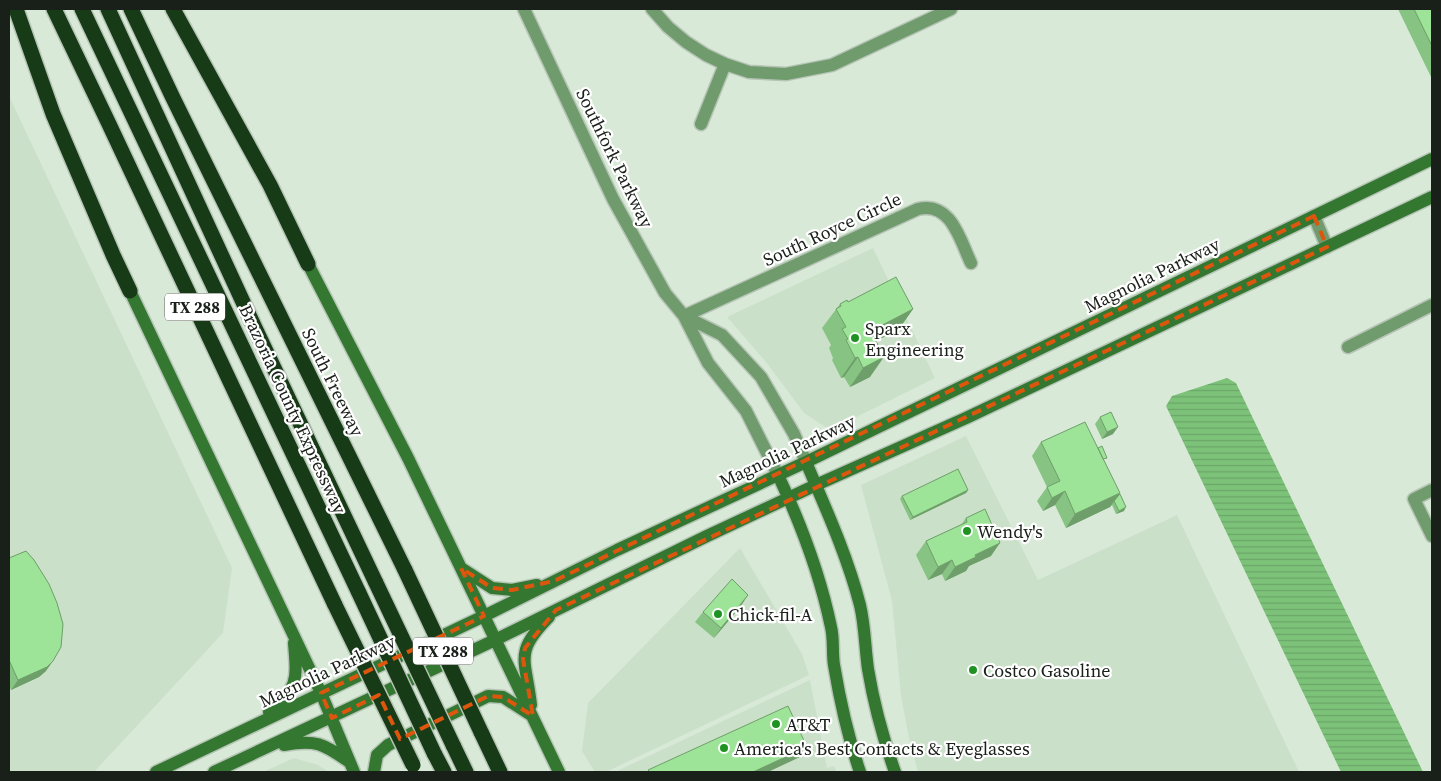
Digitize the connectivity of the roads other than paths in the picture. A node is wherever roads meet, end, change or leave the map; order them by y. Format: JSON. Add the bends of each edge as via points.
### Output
{"nodes":[{"id":1,"x":16,"y":9,"type":"edge"},
{"id":2,"x":54,"y":9,"type":"edge"},
{"id":3,"x":82,"y":9,"type":"edge"},
{"id":4,"x":108,"y":9,"type":"edge"},
{"id":5,"x":131,"y":9,"type":"edge"},
{"id":6,"x":173,"y":9,"type":"edge"},
{"id":7,"x":524,"y":9,"type":"edge"},
{"id":8,"x":652,"y":9,"type":"edge"},
{"id":9,"x":951,"y":9,"type":"edge"},
{"id":10,"x":725,"y":64,"type":"junction"},
{"id":11,"x":701,"y":124,"type":"dead end"},
{"id":12,"x":1432,"y":159,"type":"edge"},
{"id":13,"x":1432,"y":197,"type":"edge"},
{"id":14,"x":1314,"y":216,"type":"junction"},
{"id":15,"x":1327,"y":247,"type":"junction"},
{"id":16,"x":971,"y":263,"type":"dead end"},
{"id":17,"x":308,"y":264,"type":"joint"},
{"id":18,"x":130,"y":291,"type":"joint"},
{"id":19,"x":1432,"y":305,"type":"edge"},
{"id":20,"x":684,"y":316,"type":"junction"},
{"id":21,"x":1348,"y":346,"type":"dead end"},
{"id":22,"x":806,"y":462,"type":"junction"},
{"id":23,"x":778,"y":475,"type":"junction"},
{"id":24,"x":816,"y":485,"type":"junction"},
{"id":25,"x":1432,"y":490,"type":"edge"},
{"id":26,"x":789,"y":498,"type":"junction"},
{"id":27,"x":1432,"y":536,"type":"edge"},
{"id":28,"x":461,"y":568,"type":"junction"},
{"id":29,"x":554,"y":581,"type":"junction"},
{"id":30,"x":556,"y":610,"type":"junction"},
{"id":31,"x":484,"y":616,"type":"junction"},
{"id":32,"x":294,"y":635,"type":"junction"},
{"id":33,"x":495,"y":640,"type":"junction"},
{"id":34,"x":321,"y":692,"type":"junction"},
{"id":35,"x":533,"y":716,"type":"junction"},
{"id":36,"x":332,"y":718,"type":"junction"},
{"id":37,"x":253,"y":725,"type":"junction"},
{"id":38,"x":265,"y":749,"type":"junction"},
{"id":39,"x":351,"y":766,"type":"edge"},
{"id":40,"x":414,"y":769,"type":"edge"},
{"id":41,"x":156,"y":772,"type":"edge"},
{"id":42,"x":214,"y":772,"type":"edge"},
{"id":43,"x":374,"y":772,"type":"edge"},
{"id":44,"x":444,"y":772,"type":"edge"},
{"id":45,"x":466,"y":772,"type":"edge"},
{"id":46,"x":500,"y":772,"type":"edge"},
{"id":47,"x":559,"y":772,"type":"edge"},
{"id":48,"x":860,"y":772,"type":"edge"},
{"id":49,"x":895,"y":772,"type":"edge"}],
"edges":[{"from":1,"to":18,"type":"highway","via":[[53,114]]},
{"from":2,"to":40,"type":"highway","number":"TX 288","bridge":true},
{"from":3,"to":44,"type":"highway","name":"Brazoria County Expressway","bridge":true},
{"from":4,"to":45,"type":"highway","name":"Brazoria County Expressway","bridge":true},
{"from":5,"to":46,"type":"highway","name":"South Freeway","number":"TX 288","bridge":true},
{"from":6,"to":17,"type":"highway","via":[[270,185]]},
{"from":7,"to":20,"type":"street","name":"Southfork Parkway","via":[[613,199],[665,293]]},
{"from":8,"to":10,"type":"street","via":[[686,42]]},
{"from":9,"to":10,"type":"street","via":[[832,65],[786,74],[749,72]]},
{"from":10,"to":11,"type":"street"},
{"from":12,"to":14,"type":"main road","name":"Magnolia Parkway"},
{"from":13,"to":15,"type":"main road"},
{"from":14,"to":15,"type":"street"},
{"from":14,"to":22,"type":"main road","name":"Magnolia Parkway"},
{"from":15,"to":24,"type":"main road","via":[[966,418]]},
{"from":16,"to":20,"type":"street","name":"South Royce Circle","via":[[945,214],[936,208],[926,207]]},
{"from":17,"to":28,"type":"main road"},
{"from":18,"to":32,"type":"main road"},
{"from":19,"to":21,"type":"street"},
{"from":20,"to":22,"type":"street","name":"Southfork Parkway","via":[[722,335],[762,377]]},
{"from":20,"to":23,"type":"street","name":"Southfork Parkway","via":[[708,363],[746,411]]},
{"from":22,"to":23,"type":"main road","name":"Magnolia Parkway"},
{"from":22,"to":24,"type":"main road"},
{"from":23,"to":26,"type":"main road"},
{"from":23,"to":29,"type":"main road","name":"Magnolia Parkway"},
{"from":24,"to":26,"type":"main road"},
{"from":24,"to":49,"type":"main road","via":[[836,531],[860,607],[874,702]]},
{"from":25,"to":27,"type":"street","via":[[1414,499]]},
{"from":26,"to":30,"type":"main road"},
{"from":26,"to":48,"type":"main road","via":[[822,586],[832,630],[842,711]]},
{"from":28,"to":29,"type":"main road","via":[[492,588],[512,590]]},
{"from":28,"to":31,"type":"main road"},
{"from":29,"to":31,"type":"main road","name":"Magnolia Parkway"},
{"from":30,"to":33,"type":"main road"},
{"from":30,"to":35,"type":"main road","via":[[535,631],[525,648],[523,659]]},
{"from":31,"to":33,"type":"main road"},
{"from":31,"to":34,"type":"main road","name":"Magnolia Parkway"},
{"from":32,"to":34,"type":"main road"},
{"from":32,"to":37,"type":"main road","via":[[296,674],[293,686],[282,702]]},
{"from":33,"to":35,"type":"main road"},
{"from":33,"to":36,"type":"main road"},
{"from":34,"to":36,"type":"main road"},
{"from":34,"to":37,"type":"main road","name":"Magnolia Parkway"},
{"from":35,"to":43,"type":"main road","via":[[503,697],[488,696],[388,745],[377,755]]},
{"from":35,"to":47,"type":"main road"},
{"from":36,"to":38,"type":"main road"},
{"from":36,"to":39,"type":"main road"},
{"from":37,"to":41,"type":"main road","name":"Magnolia Parkway"},
{"from":38,"to":39,"type":"main road","via":[[304,741],[326,746]]},
{"from":38,"to":42,"type":"main road"}]}
